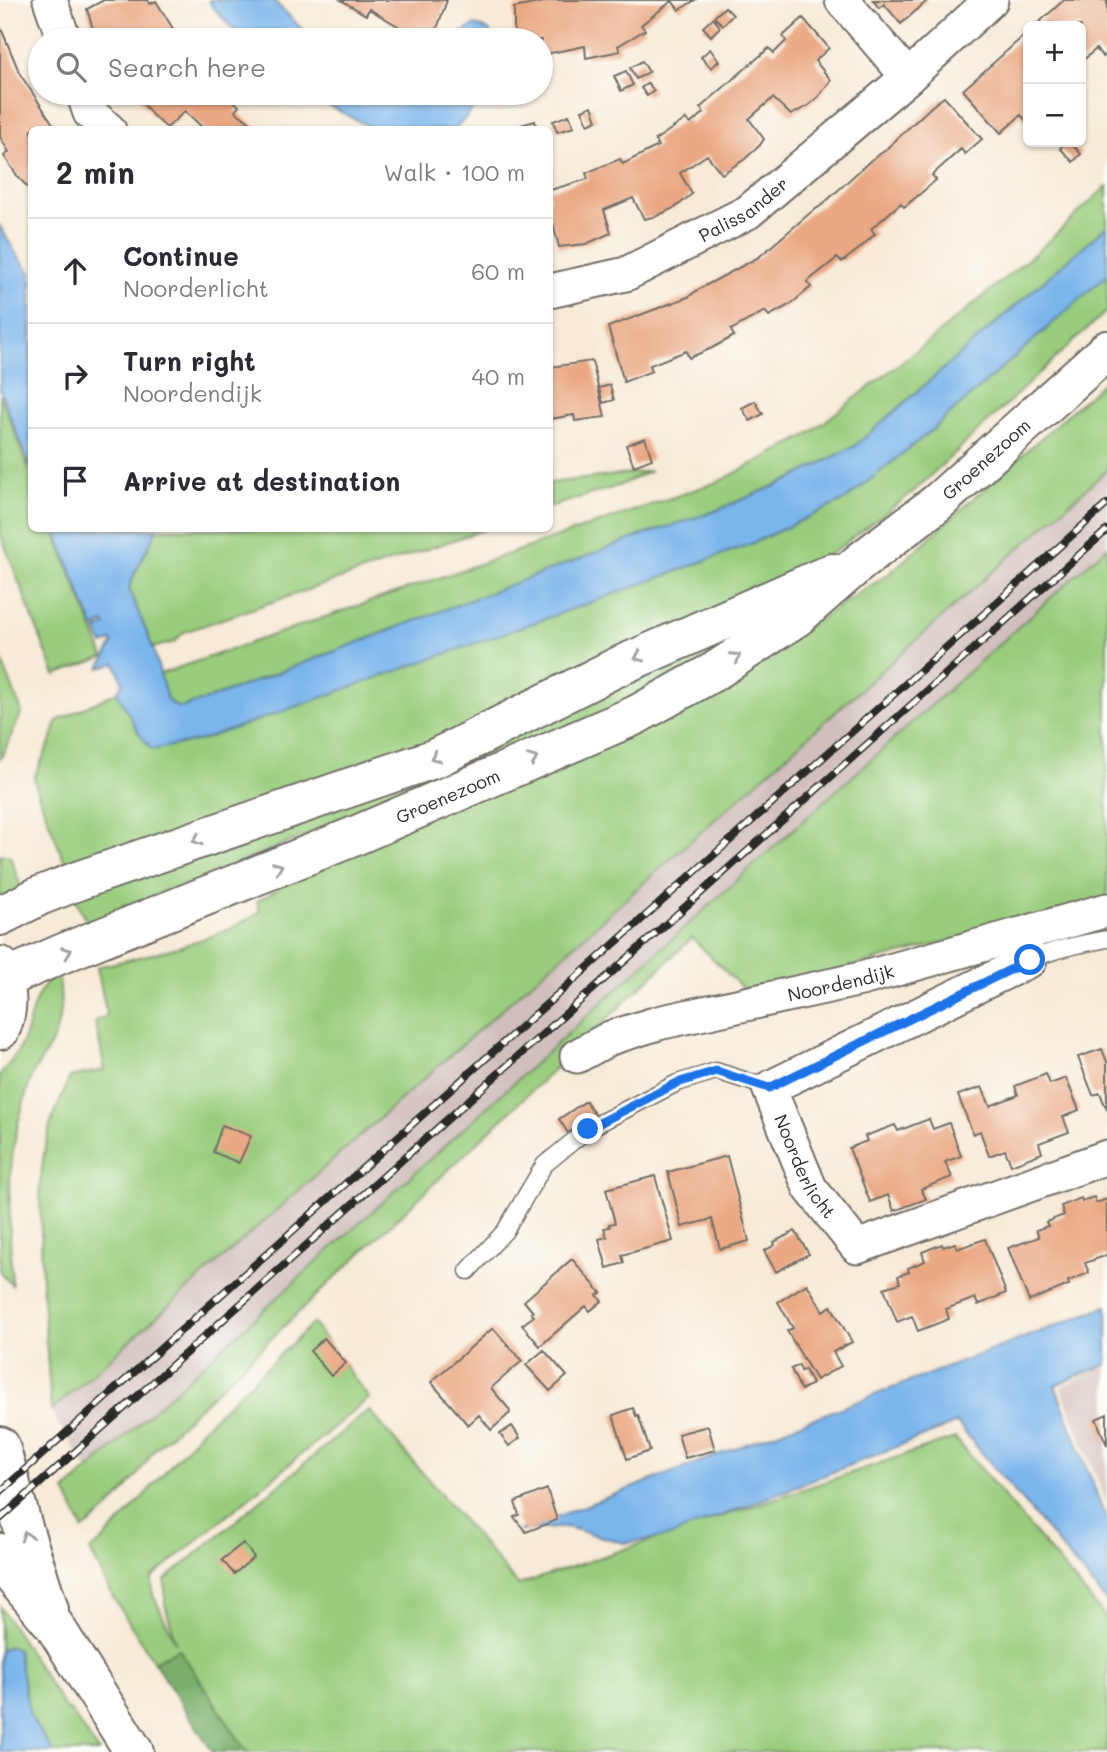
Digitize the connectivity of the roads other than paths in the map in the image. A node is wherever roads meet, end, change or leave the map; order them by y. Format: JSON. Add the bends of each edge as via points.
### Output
{"nodes":[{"id":1,"x":50,"y":0,"type":"edge"},
{"id":2,"x":842,"y":0,"type":"edge"},
{"id":3,"x":991,"y":0,"type":"edge"},
{"id":4,"x":60,"y":28,"type":"edge"},
{"id":5,"x":908,"y":77,"type":"junction"},
{"id":6,"x":87,"y":105,"type":"edge"},
{"id":7,"x":105,"y":126,"type":"edge"},
{"id":8,"x":553,"y":289,"type":"edge"},
{"id":9,"x":1107,"y":350,"type":"edge"},
{"id":10,"x":860,"y":562,"type":"junction"},
{"id":11,"x":1107,"y":909,"type":"edge"},
{"id":12,"x":0,"y":916,"type":"edge"},
{"id":13,"x":1107,"y":939,"type":"edge"},
{"id":14,"x":1025,"y":947,"type":"junction"},
{"id":15,"x":2,"y":972,"type":"edge"},
{"id":16,"x":0,"y":1030,"type":"edge"},
{"id":17,"x":577,"y":1056,"type":"dead end"},
{"id":18,"x":769,"y":1088,"type":"junction"},
{"id":19,"x":1107,"y":1157,"type":"edge"},
{"id":20,"x":468,"y":1271,"type":"dead end"},
{"id":21,"x":0,"y":1446,"type":"edge"},
{"id":22,"x":0,"y":1553,"type":"edge"},
{"id":23,"x":54,"y":1625,"type":"junction"},
{"id":24,"x":134,"y":1752,"type":"edge"}],
"edges":[{"from":1,"to":4,"type":"street"},
{"from":2,"to":5,"type":"street"},
{"from":3,"to":5,"type":"street","name":"Palissander"},
{"from":5,"to":8,"type":"street","name":"Palissander","via":[[748,212],[626,274]]},
{"from":6,"to":7,"type":"street"},
{"from":9,"to":10,"type":"street","name":"Groenezoom","via":[[937,503]]},
{"from":10,"to":12,"type":"street","name":"Groenezoom","one_way":true,"via":[[615,668],[436,758],[80,880]]},
{"from":15,"to":10,"type":"street","name":"Groenezoom","one_way":true,"via":[[61,954],[350,838],[636,715],[797,617]]},
{"from":11,"to":14,"type":"street","name":"Noordendijk"},
{"from":13,"to":14,"type":"lane","name":"Noordendijk","via":[[1041,955]]},
{"from":14,"to":17,"type":"street","name":"Noordendijk","via":[[861,979],[610,1038]]},
{"from":14,"to":18,"type":"street"},
{"from":15,"to":16,"type":"street","via":[[7,994]]},
{"from":18,"to":19,"type":"street","name":"Noorderlicht","via":[[810,1188],[857,1247]]},
{"from":18,"to":20,"type":"lane","via":[[716,1071],[676,1077],[588,1129],[544,1165],[505,1231]]},
{"from":23,"to":21,"type":"street","one_way":true},
{"from":22,"to":23,"type":"street","via":[[7,1569]]},
{"from":23,"to":24,"type":"street"}]}
